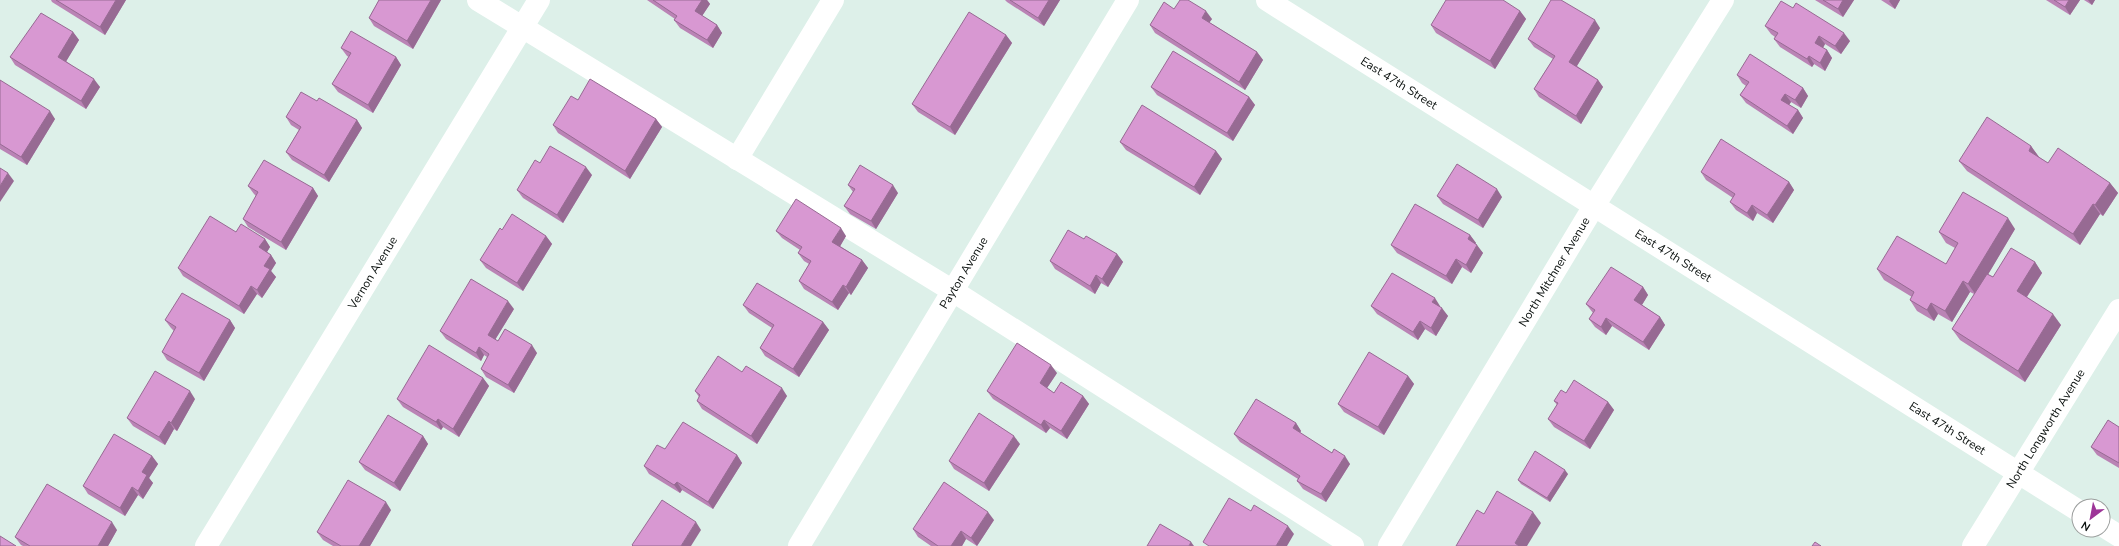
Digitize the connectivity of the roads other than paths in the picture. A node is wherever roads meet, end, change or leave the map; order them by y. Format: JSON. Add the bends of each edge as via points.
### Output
{"nodes":[{"id":1,"x":478,"y":0,"type":"edge"},
{"id":2,"x":539,"y":0,"type":"edge"},
{"id":3,"x":833,"y":0,"type":"edge"},
{"id":4,"x":1128,"y":0,"type":"edge"},
{"id":5,"x":1267,"y":0,"type":"edge"},
{"id":6,"x":1723,"y":0,"type":"edge"},
{"id":7,"x":523,"y":27,"type":"junction"},
{"id":8,"x":737,"y":158,"type":"junction"},
{"id":9,"x":1594,"y":206,"type":"junction"},
{"id":10,"x":953,"y":291,"type":"junction"},
{"id":11,"x":2119,"y":310,"type":"edge"},
{"id":12,"x":2017,"y":472,"type":"junction"},
{"id":13,"x":2071,"y":506,"type":"edge"},
{"id":14,"x":206,"y":546,"type":"edge"},
{"id":15,"x":799,"y":546,"type":"edge"},
{"id":16,"x":1353,"y":546,"type":"edge"},
{"id":17,"x":1389,"y":546,"type":"edge"},
{"id":18,"x":1973,"y":546,"type":"edge"}],
"edges":[{"from":1,"to":7,"type":"street"},
{"from":2,"to":7,"type":"street","name":"Vernon Avenue"},
{"from":3,"to":8,"type":"street"},
{"from":4,"to":10,"type":"street","name":"Payton Avenue"},
{"from":5,"to":9,"type":"street","name":"East 47th Street"},
{"from":6,"to":9,"type":"street","name":"North Mitchner Avenue"},
{"from":7,"to":8,"type":"street"},
{"from":7,"to":14,"type":"street","name":"Vernon Avenue"},
{"from":8,"to":10,"type":"street"},
{"from":9,"to":12,"type":"street","name":"East 47th Street"},
{"from":9,"to":17,"type":"street","name":"North Mitchner Avenue"},
{"from":10,"to":15,"type":"street","name":"Payton Avenue"},
{"from":10,"to":16,"type":"street"},
{"from":11,"to":12,"type":"street","name":"North Longworth Avenue"},
{"from":12,"to":13,"type":"street","name":"East 47th Street"},
{"from":12,"to":18,"type":"street","name":"North Longworth Avenue"}]}
